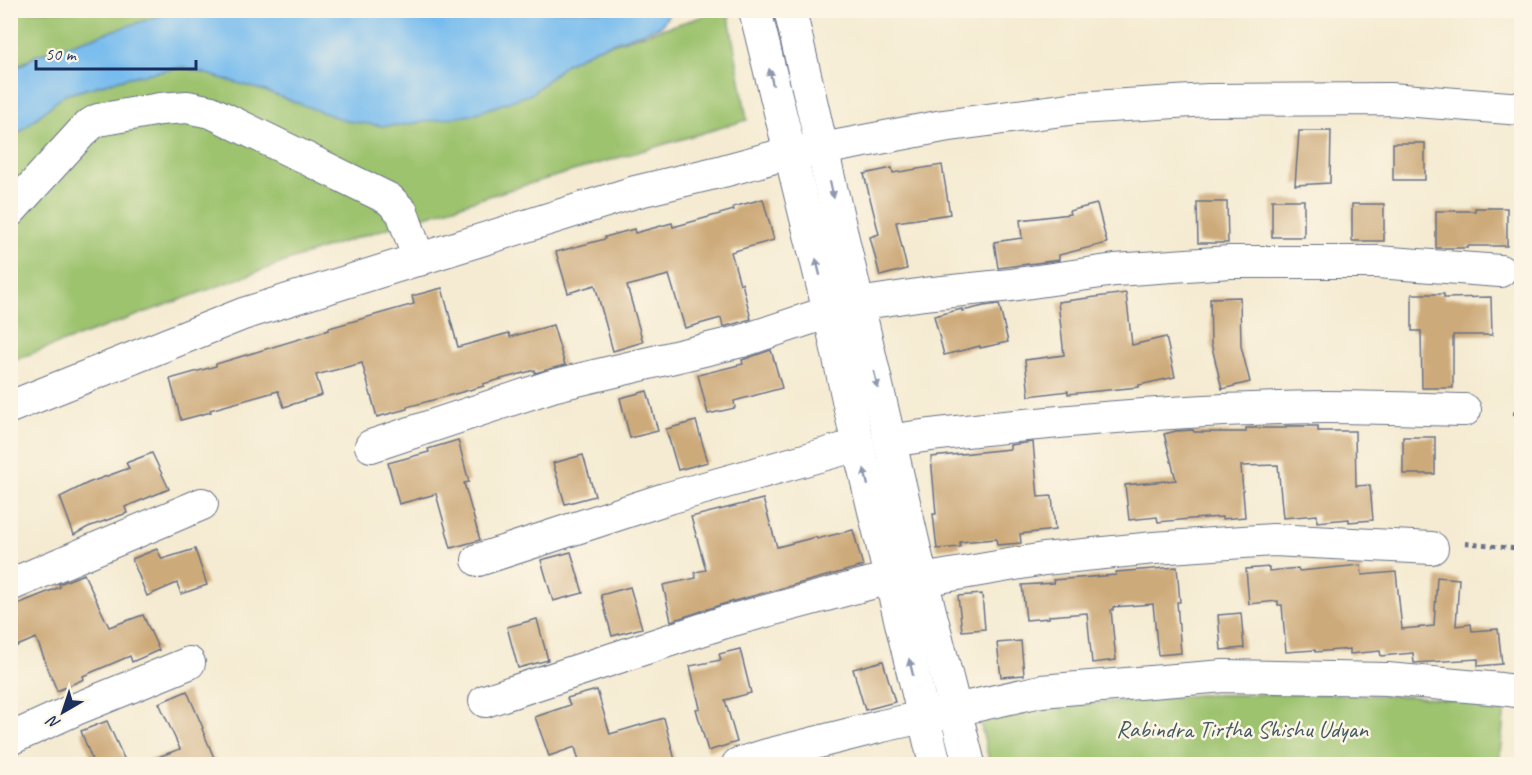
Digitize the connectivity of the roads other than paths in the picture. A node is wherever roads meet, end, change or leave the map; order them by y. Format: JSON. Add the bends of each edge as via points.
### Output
{"nodes":[{"id":1,"x":755,"y":10,"type":"edge"},
{"id":2,"x":790,"y":10,"type":"edge"},
{"id":3,"x":1521,"y":110,"type":"edge"},
{"id":4,"x":822,"y":149,"type":"junction"},
{"id":5,"x":789,"y":153,"type":"junction"},
{"id":6,"x":10,"y":211,"type":"edge"},
{"id":7,"x":419,"y":260,"type":"junction"},
{"id":8,"x":1500,"y":271,"type":"dead end"},
{"id":9,"x":844,"y":308,"type":"junction"},
{"id":10,"x":10,"y":407,"type":"edge"},
{"id":11,"x":1465,"y":410,"type":"dead end"},
{"id":12,"x":890,"y":441,"type":"junction"},
{"id":13,"x":858,"y":445,"type":"junction"},
{"id":14,"x":371,"y":446,"type":"dead end"},
{"id":15,"x":202,"y":504,"type":"dead end"},
{"id":16,"x":1432,"y":548,"type":"dead end"},
{"id":17,"x":478,"y":560,"type":"dead end"},
{"id":18,"x":890,"y":578,"type":"junction"},
{"id":19,"x":922,"y":580,"type":"junction"},
{"id":20,"x":10,"y":585,"type":"edge"},
{"id":21,"x":189,"y":663,"type":"dead end"},
{"id":22,"x":1521,"y":692,"type":"edge"},
{"id":23,"x":485,"y":701,"type":"dead end"},
{"id":24,"x":955,"y":709,"type":"junction"},
{"id":25,"x":923,"y":717,"type":"junction"},
{"id":26,"x":10,"y":739,"type":"edge"},
{"id":27,"x":738,"y":765,"type":"edge"},
{"id":28,"x":935,"y":765,"type":"edge"},
{"id":29,"x":969,"y":765,"type":"edge"}],
"edges":[{"from":5,"to":1,"type":"street","one_way":true},
{"from":2,"to":4,"type":"street"},
{"from":3,"to":4,"type":"street","via":[[1390,99],[1208,100],[1066,110],[943,126]]},
{"from":4,"to":5,"type":"street"},
{"from":4,"to":9,"type":"street","one_way":true},
{"from":5,"to":7,"type":"street","via":[[635,192]]},
{"from":9,"to":5,"type":"street","one_way":true},
{"from":6,"to":7,"type":"street","via":[[82,132],[98,120],[187,107],[211,112],[389,199],[402,212]]},
{"from":7,"to":10,"type":"street","via":[[243,314]]},
{"from":8,"to":9,"type":"street","via":[[1377,262],[1230,262],[1115,270]]},
{"from":9,"to":12,"type":"street","one_way":true},
{"from":9,"to":13,"type":"street"},
{"from":9,"to":14,"type":"street","via":[[742,341],[552,386]]},
{"from":11,"to":12,"type":"street","via":[[1222,410],[1121,416]]},
{"from":12,"to":19,"type":"street"},
{"from":13,"to":17,"type":"street","via":[[665,499]]},
{"from":18,"to":13,"type":"street","one_way":true},
{"from":15,"to":20,"type":"street"},
{"from":16,"to":19,"type":"street","via":[[1273,540],[1044,559]]},
{"from":18,"to":23,"type":"street","via":[[725,622]]},
{"from":25,"to":18,"type":"street","one_way":true},
{"from":19,"to":24,"type":"street"},
{"from":21,"to":26,"type":"street"},
{"from":22,"to":24,"type":"street","via":[[1387,678],[1224,676],[1041,691]]},
{"from":24,"to":25,"type":"street"},
{"from":24,"to":29,"type":"street"},
{"from":25,"to":27,"type":"street"},
{"from":25,"to":28,"type":"street"}]}
